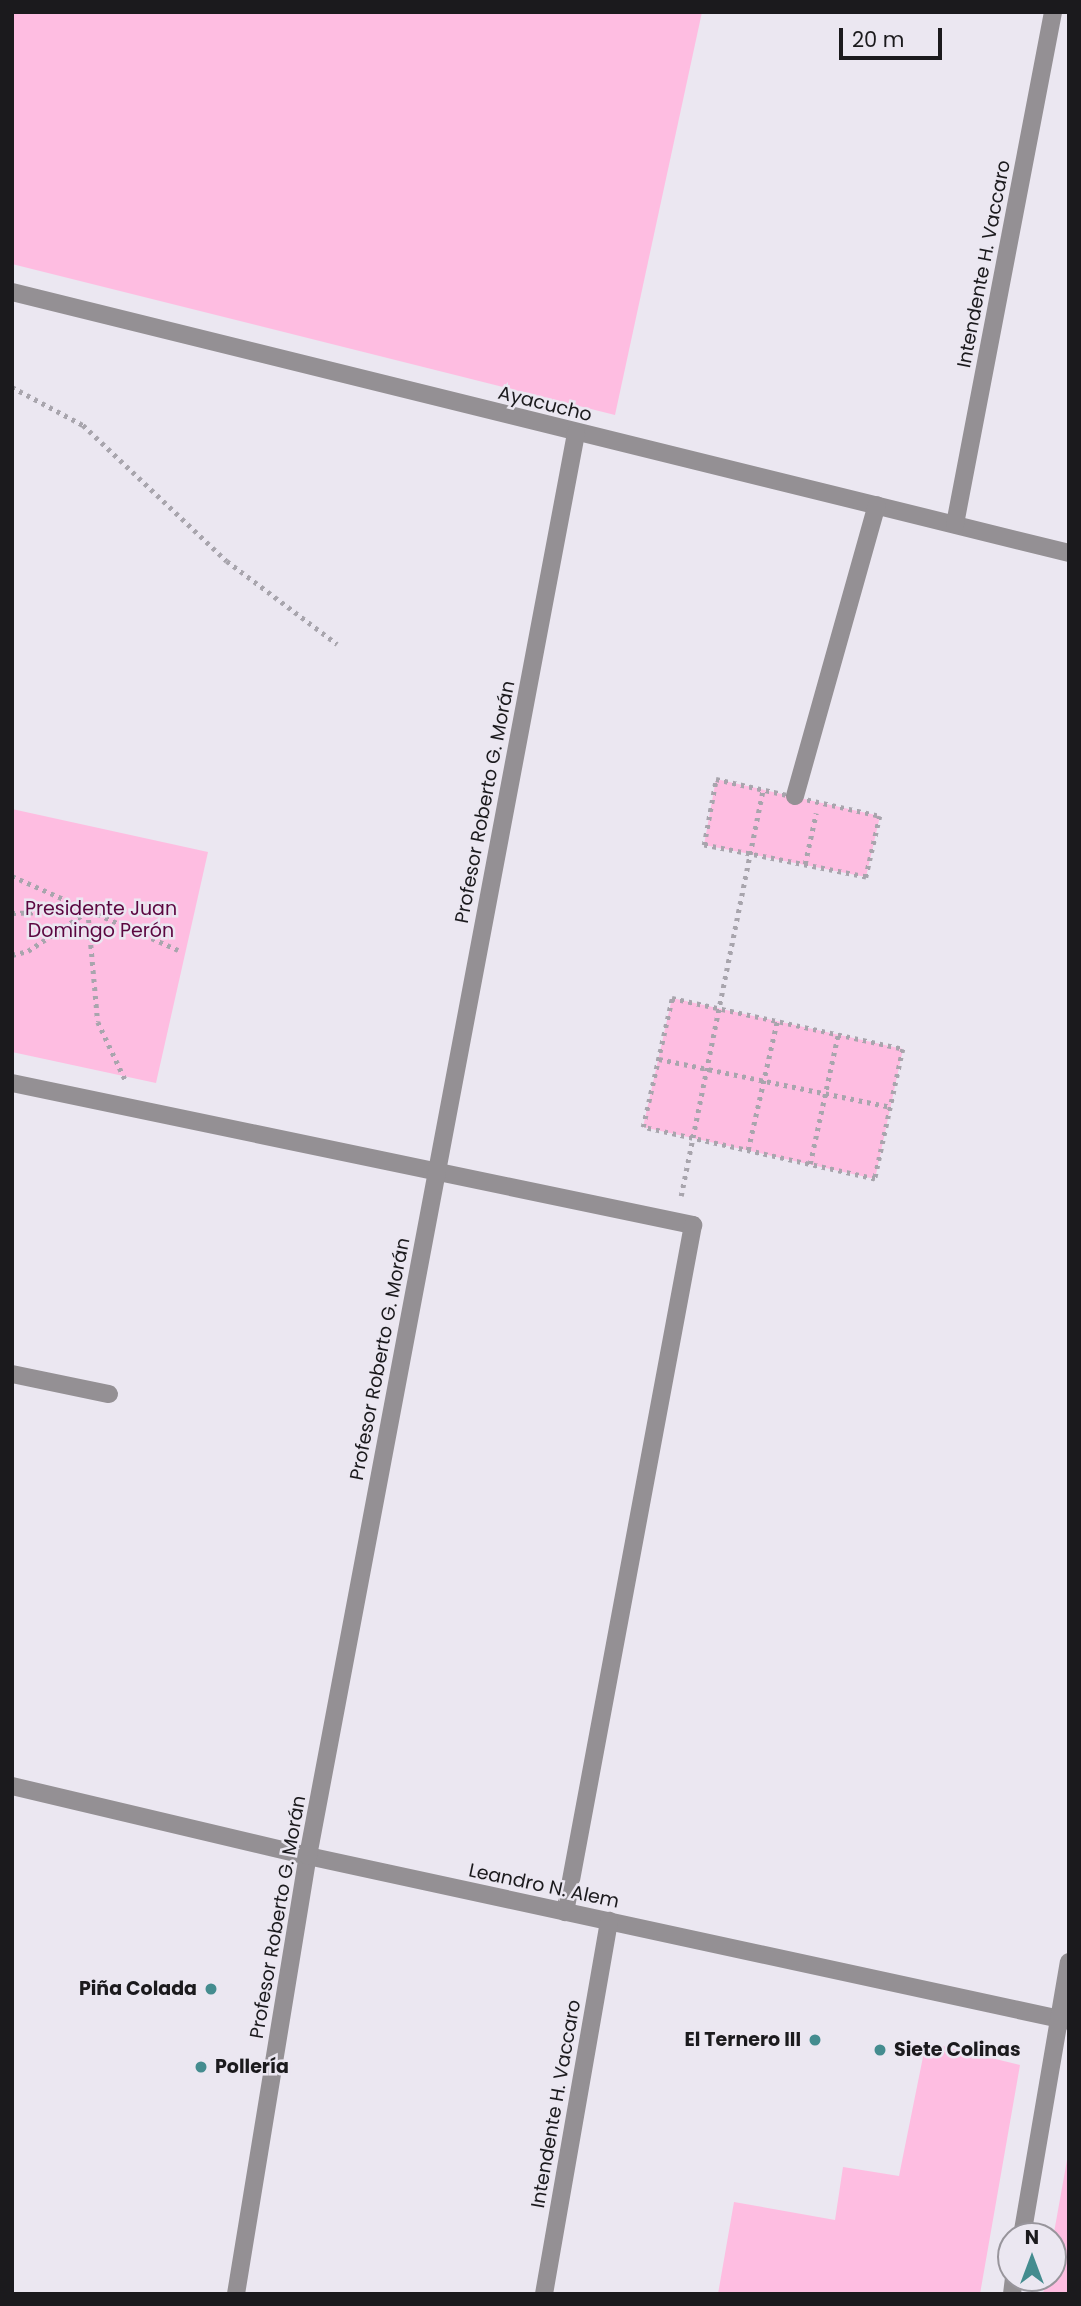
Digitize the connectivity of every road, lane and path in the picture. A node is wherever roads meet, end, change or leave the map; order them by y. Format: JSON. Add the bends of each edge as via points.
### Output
{"nodes":[{"id":1,"x":1054,"y":12,"type":"edge"},
{"id":2,"x":12,"y":292,"type":"edge"},
{"id":3,"x":12,"y":387,"type":"edge"},
{"id":4,"x":576,"y":433,"type":"junction"},
{"id":5,"x":877,"y":505,"type":"junction"},
{"id":6,"x":955,"y":524,"type":"junction"},
{"id":7,"x":1069,"y":553,"type":"edge"},
{"id":8,"x":337,"y":644,"type":"dead end"},
{"id":9,"x":795,"y":796,"type":"dead end"},
{"id":10,"x":750,"y":854,"type":"junction"},
{"id":11,"x":805,"y":864,"type":"junction"},
{"id":12,"x":12,"y":876,"type":"edge"},
{"id":13,"x":88,"y":911,"type":"junction"},
{"id":14,"x":12,"y":913,"type":"edge"},
{"id":15,"x":178,"y":950,"type":"dead end"},
{"id":16,"x":12,"y":955,"type":"edge"},
{"id":17,"x":719,"y":1009,"type":"junction"},
{"id":18,"x":777,"y":1021,"type":"junction"},
{"id":19,"x":838,"y":1035,"type":"junction"},
{"id":20,"x":659,"y":1059,"type":"junction"},
{"id":21,"x":706,"y":1069,"type":"junction"},
{"id":22,"x":763,"y":1081,"type":"junction"},
{"id":23,"x":12,"y":1083,"type":"edge"},
{"id":24,"x":826,"y":1093,"type":"junction"},
{"id":25,"x":891,"y":1107,"type":"junction"},
{"id":26,"x":139,"y":1108,"type":"junction"},
{"id":27,"x":692,"y":1138,"type":"junction"},
{"id":28,"x":748,"y":1150,"type":"junction"},
{"id":29,"x":810,"y":1164,"type":"junction"},
{"id":30,"x":437,"y":1170,"type":"junction"},
{"id":31,"x":676,"y":1221,"type":"junction"},
{"id":32,"x":12,"y":1374,"type":"edge"},
{"id":33,"x":109,"y":1394,"type":"dead end"},
{"id":34,"x":12,"y":1786,"type":"edge"},
{"id":35,"x":308,"y":1856,"type":"junction"},
{"id":36,"x":565,"y":1912,"type":"junction"},
{"id":37,"x":608,"y":1921,"type":"junction"},
{"id":38,"x":1069,"y":1962,"type":"edge"},
{"id":39,"x":1064,"y":2020,"type":"edge"},
{"id":40,"x":1024,"y":2222,"type":"edge"},
{"id":41,"x":236,"y":2294,"type":"edge"},
{"id":42,"x":544,"y":2294,"type":"edge"}],
"edges":[{"from":1,"to":6,"type":"street","name":"Intendente H. Vaccaro"},
{"from":2,"to":4,"type":"street","name":"Ayacucho"},
{"from":3,"to":8,"type":"path","via":[[83,425],[227,561]]},
{"from":4,"to":5,"type":"street","name":"Ayacucho"},
{"from":4,"to":30,"type":"street","name":"Profesor Roberto G. Morán"},
{"from":5,"to":6,"type":"street","name":"Ayacucho"},
{"from":5,"to":9,"type":"street"},
{"from":6,"to":7,"type":"street","name":"Ayacucho"},
{"from":10,"to":10,"type":"path","via":[[763,788],[716,779],[704,845]]},
{"from":10,"to":11,"type":"path"},
{"from":10,"to":17,"type":"path"},
{"from":11,"to":11,"type":"path","via":[[818,802],[880,816],[866,877]]},
{"from":12,"to":13,"type":"path"},
{"from":13,"to":14,"type":"path"},
{"from":13,"to":15,"type":"path"},
{"from":13,"to":16,"type":"path","via":[[28,951]]},
{"from":13,"to":26,"type":"path","via":[[98,1022]]},
{"from":17,"to":18,"type":"path"},
{"from":17,"to":20,"type":"path","via":[[672,998]]},
{"from":17,"to":21,"type":"path"},
{"from":18,"to":19,"type":"path"},
{"from":18,"to":22,"type":"path"},
{"from":19,"to":24,"type":"path"},
{"from":19,"to":25,"type":"path","via":[[903,1049]]},
{"from":20,"to":21,"type":"path"},
{"from":20,"to":27,"type":"path","via":[[643,1127]]},
{"from":21,"to":22,"type":"path"},
{"from":21,"to":27,"type":"path"},
{"from":22,"to":24,"type":"path"},
{"from":22,"to":28,"type":"path"},
{"from":23,"to":26,"type":"street"},
{"from":24,"to":25,"type":"path"},
{"from":24,"to":29,"type":"path"},
{"from":25,"to":29,"type":"path","via":[[875,1179]]},
{"from":26,"to":30,"type":"street"},
{"from":27,"to":28,"type":"path"},
{"from":27,"to":31,"type":"path"},
{"from":28,"to":29,"type":"path"},
{"from":30,"to":31,"type":"street"},
{"from":30,"to":35,"type":"street","name":"Profesor Roberto G. Morán"},
{"from":31,"to":36,"type":"street","via":[[693,1225]]},
{"from":32,"to":33,"type":"street"},
{"from":34,"to":35,"type":"street","name":"Leandro N. Alem"},
{"from":35,"to":36,"type":"street","name":"Leandro N. Alem"},
{"from":35,"to":41,"type":"street","name":"Profesor Roberto G. Morán"},
{"from":36,"to":37,"type":"street","name":"Leandro N. Alem"},
{"from":37,"to":39,"type":"street","name":"Leandro N. Alem"},
{"from":37,"to":42,"type":"street","name":"Intendente H. Vaccaro"},
{"from":38,"to":39,"type":"street"},
{"from":39,"to":40,"type":"street"}]}
